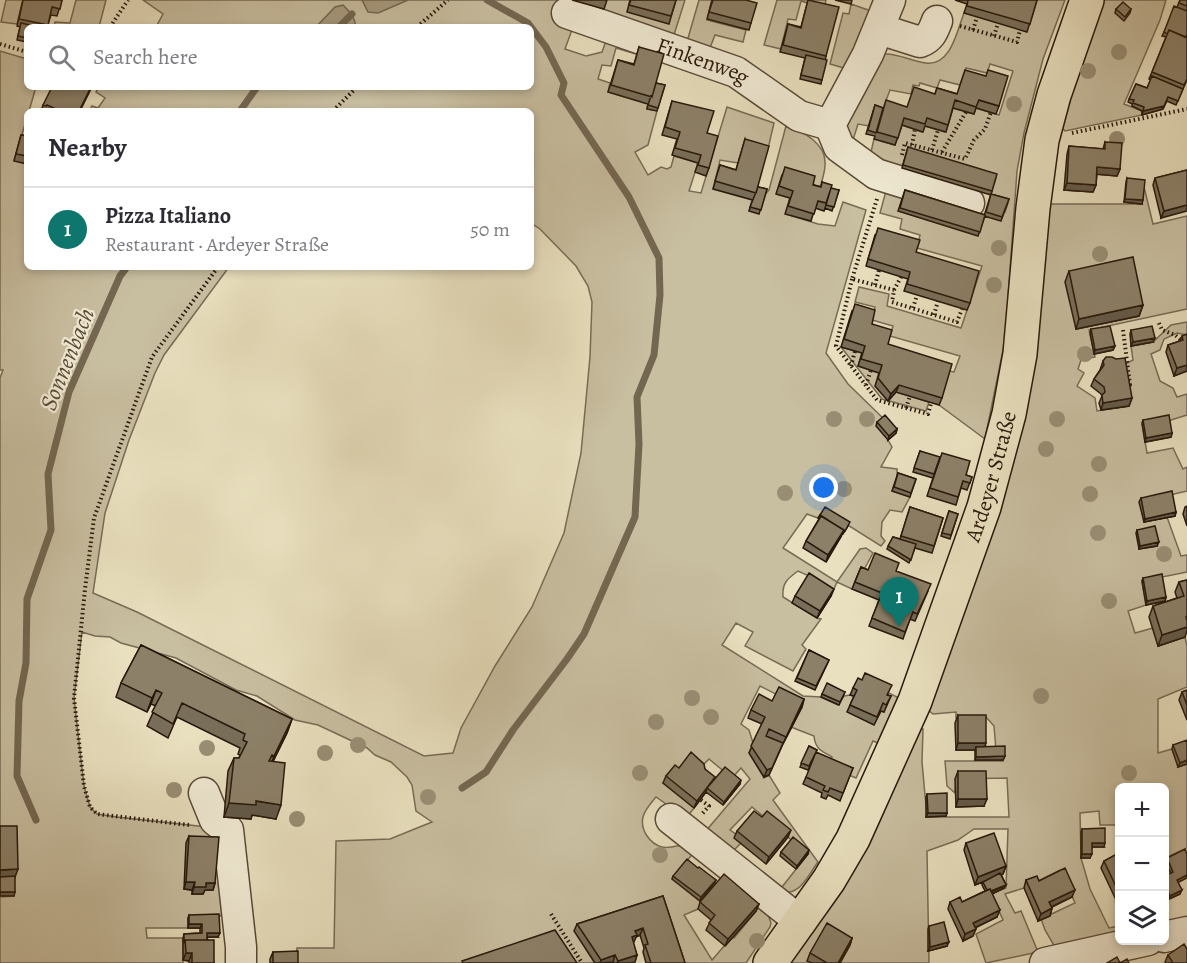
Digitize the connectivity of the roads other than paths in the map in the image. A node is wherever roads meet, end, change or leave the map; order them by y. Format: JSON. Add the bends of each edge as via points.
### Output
{"nodes":[{"id":1,"x":890,"y":0,"type":"edge"},
{"id":2,"x":1087,"y":0,"type":"edge"},
{"id":3,"x":567,"y":13,"type":"dead end"},
{"id":4,"x":937,"y":21,"type":"road end"},
{"id":5,"x":879,"y":29,"type":"junction"},
{"id":6,"x":830,"y":125,"type":"junction"},
{"id":7,"x":969,"y":203,"type":"dead end"},
{"id":8,"x":204,"y":793,"type":"dead end"},
{"id":9,"x":670,"y":819,"type":"dead end"},
{"id":10,"x":801,"y":922,"type":"junction"},
{"id":11,"x":1187,"y":932,"type":"edge"},
{"id":12,"x":1169,"y":936,"type":"edge"},
{"id":13,"x":1126,"y":945,"type":"edge"},
{"id":14,"x":241,"y":963,"type":"edge"},
{"id":15,"x":770,"y":963,"type":"edge"},
{"id":16,"x":1045,"y":963,"type":"edge"}],
"edges":[{"from":1,"to":5,"type":"street"},
{"from":2,"to":10,"type":"main road","name":"Ardeyer Straße","via":[[1042,140],[1020,354],[1009,414],[984,507],[915,701],[853,838]]},
{"from":3,"to":6,"type":"street","name":"Finkenweg","via":[[735,72],[799,116]]},
{"from":4,"to":5,"type":"street","via":[[927,40],[920,42]]},
{"from":5,"to":6,"type":"street"},
{"from":6,"to":7,"type":"street","via":[[839,147],[876,174]]},
{"from":8,"to":14,"type":"street","via":[[215,820],[228,830]]},
{"from":9,"to":10,"type":"street"},
{"from":10,"to":15,"type":"main road","name":"Ardeyer Straße"},
{"from":11,"to":12,"type":"street"},
{"from":13,"to":16,"type":"street"}]}
